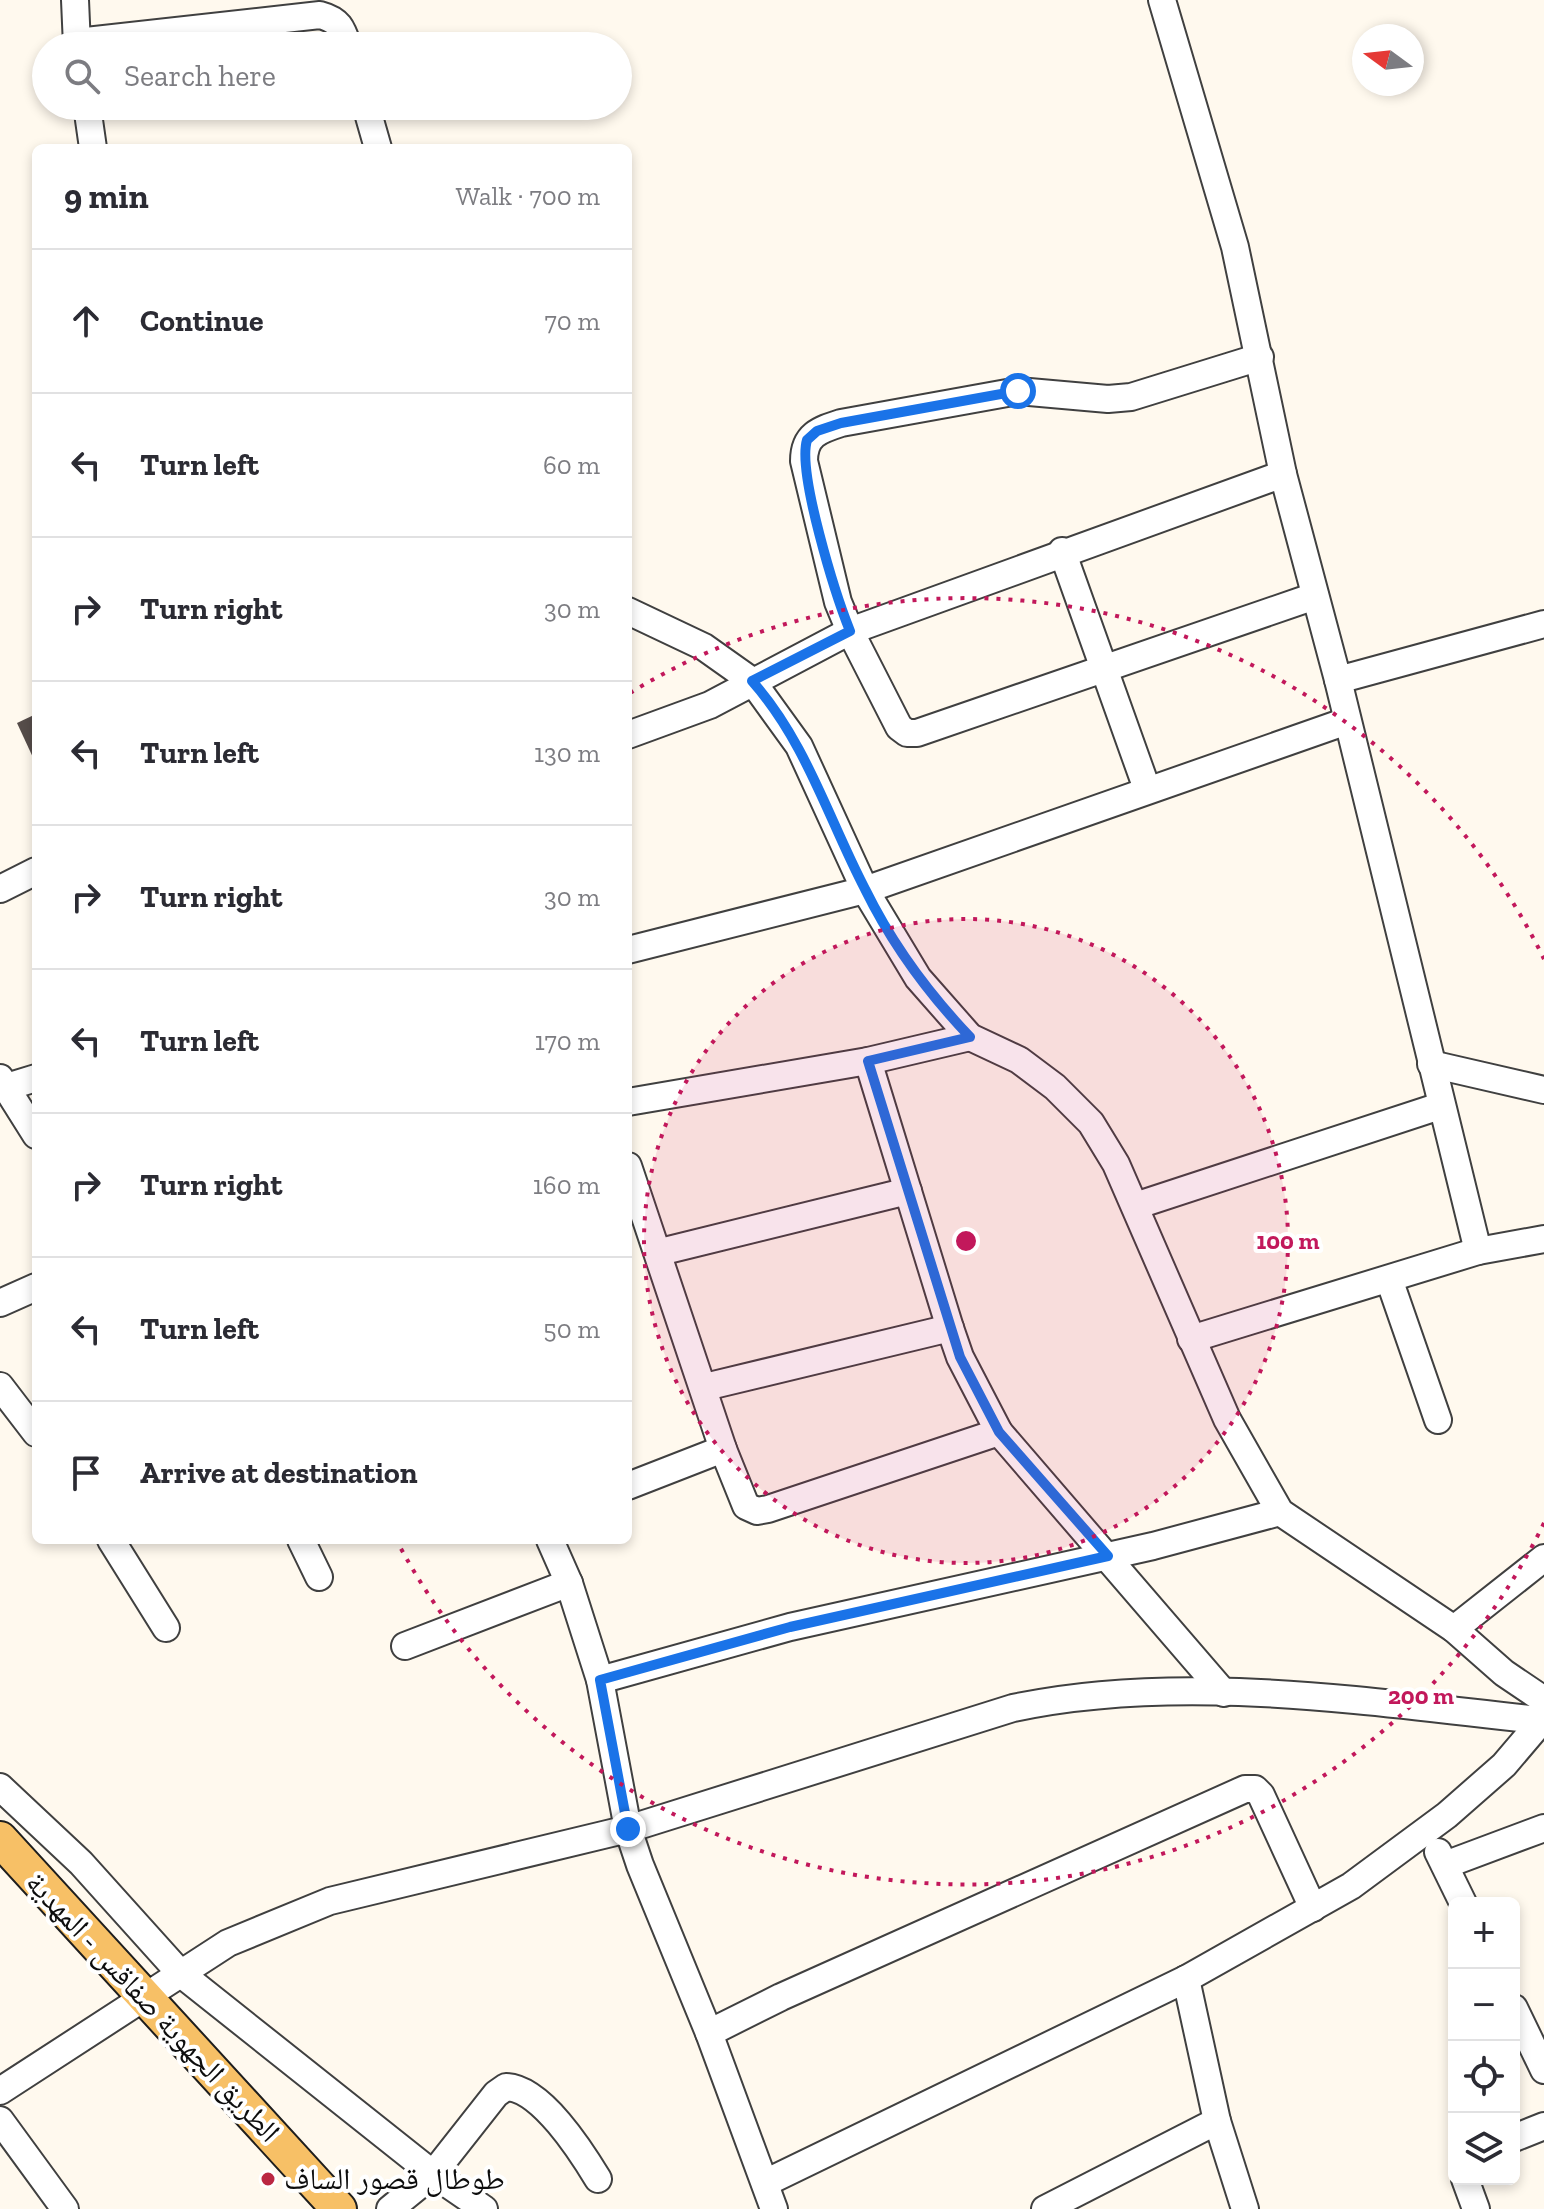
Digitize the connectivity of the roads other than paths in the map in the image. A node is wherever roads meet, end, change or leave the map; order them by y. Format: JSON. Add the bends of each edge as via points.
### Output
{"nodes":[{"id":1,"x":75,"y":0,"type":"edge"},
{"id":2,"x":1162,"y":0,"type":"edge"},
{"id":3,"x":76,"y":32,"type":"edge"},
{"id":4,"x":178,"y":32,"type":"edge"},
{"id":5,"x":343,"y":32,"type":"edge"},
{"id":6,"x":89,"y":120,"type":"edge"},
{"id":7,"x":370,"y":120,"type":"edge"},
{"id":8,"x":92,"y":144,"type":"edge"},
{"id":9,"x":377,"y":144,"type":"edge"},
{"id":10,"x":1260,"y":357,"type":"junction"},
{"id":11,"x":1283,"y":474,"type":"junction"},
{"id":12,"x":1062,"y":551,"type":"junction"},
{"id":13,"x":1315,"y":596,"type":"junction"},
{"id":14,"x":632,"y":613,"type":"edge"},
{"id":15,"x":1544,"y":624,"type":"edge"},
{"id":16,"x":850,"y":631,"type":"junction"},
{"id":17,"x":1104,"y":669,"type":"junction"},
{"id":18,"x":1338,"y":680,"type":"junction"},
{"id":19,"x":752,"y":681,"type":"junction"},
{"id":20,"x":1347,"y":721,"type":"junction"},
{"id":21,"x":632,"y":734,"type":"edge"},
{"id":22,"x":1147,"y":789,"type":"junction"},
{"id":23,"x":32,"y":873,"type":"edge"},
{"id":24,"x":0,"y":889,"type":"edge"},
{"id":25,"x":865,"y":890,"type":"junction"},
{"id":26,"x":632,"y":949,"type":"edge"},
{"id":27,"x":970,"y":1037,"type":"junction"},
{"id":28,"x":868,"y":1061,"type":"junction"},
{"id":29,"x":1431,"y":1064,"type":"junction"},
{"id":30,"x":32,"y":1079,"type":"edge"},
{"id":31,"x":2,"y":1085,"type":"edge"},
{"id":32,"x":1544,"y":1090,"type":"edge"},
{"id":33,"x":632,"y":1101,"type":"edge"},
{"id":34,"x":1440,"y":1106,"type":"junction"},
{"id":35,"x":32,"y":1129,"type":"edge"},
{"id":36,"x":632,"y":1177,"type":"edge"},
{"id":37,"x":908,"y":1191,"type":"junction"},
{"id":38,"x":1135,"y":1206,"type":"junction"},
{"id":39,"x":1544,"y":1239,"type":"edge"},
{"id":40,"x":1478,"y":1251,"type":"junction"},
{"id":41,"x":660,"y":1252,"type":"junction"},
{"id":42,"x":1389,"y":1279,"type":"junction"},
{"id":43,"x":32,"y":1289,"type":"edge"},
{"id":44,"x":0,"y":1303,"type":"edge"},
{"id":45,"x":950,"y":1328,"type":"junction"},
{"id":46,"x":1191,"y":1339,"type":"junction"},
{"id":47,"x":0,"y":1386,"type":"edge"},
{"id":48,"x":705,"y":1387,"type":"junction"},
{"id":49,"x":1438,"y":1420,"type":"dead end"},
{"id":50,"x":32,"y":1428,"type":"edge"},
{"id":51,"x":999,"y":1432,"type":"junction"},
{"id":52,"x":723,"y":1449,"type":"junction"},
{"id":53,"x":632,"y":1484,"type":"edge"},
{"id":54,"x":1280,"y":1512,"type":"junction"},
{"id":55,"x":114,"y":1544,"type":"edge"},
{"id":56,"x":303,"y":1544,"type":"edge"},
{"id":57,"x":552,"y":1544,"type":"edge"},
{"id":58,"x":1108,"y":1556,"type":"junction"},
{"id":59,"x":1544,"y":1558,"type":"edge"},
{"id":60,"x":319,"y":1577,"type":"dead end"},
{"id":61,"x":569,"y":1583,"type":"junction"},
{"id":62,"x":166,"y":1628,"type":"dead end"},
{"id":63,"x":1454,"y":1629,"type":"junction"},
{"id":64,"x":405,"y":1646,"type":"dead end"},
{"id":65,"x":600,"y":1680,"type":"junction"},
{"id":66,"x":1224,"y":1693,"type":"junction"},
{"id":67,"x":1542,"y":1713,"type":"edge"},
{"id":68,"x":0,"y":1787,"type":"edge"},
{"id":69,"x":1544,"y":1828,"type":"edge"},
{"id":70,"x":628,"y":1829,"type":"junction"},
{"id":71,"x":1427,"y":1830,"type":"junction"},
{"id":72,"x":0,"y":1839,"type":"edge"},
{"id":73,"x":1445,"y":1865,"type":"junction"},
{"id":74,"x":1460,"y":1897,"type":"edge"},
{"id":75,"x":1313,"y":1908,"type":"junction"},
{"id":76,"x":180,"y":1973,"type":"junction"},
{"id":77,"x":1186,"y":1979,"type":"junction"},
{"id":78,"x":147,"y":1998,"type":"junction"},
{"id":79,"x":1520,"y":2020,"type":"edge"},
{"id":80,"x":709,"y":2033,"type":"junction"},
{"id":81,"x":1544,"y":2070,"type":"edge"},
{"id":82,"x":0,"y":2091,"type":"edge"},
{"id":83,"x":0,"y":2120,"type":"edge"},
{"id":84,"x":1217,"y":2121,"type":"junction"},
{"id":85,"x":1544,"y":2126,"type":"edge"},
{"id":86,"x":1520,"y":2136,"type":"edge"},
{"id":87,"x":433,"y":2174,"type":"junction"},
{"id":88,"x":598,"y":2179,"type":"dead end"},
{"id":89,"x":765,"y":2183,"type":"junction"},
{"id":90,"x":1467,"y":2185,"type":"edge"},
{"id":91,"x":65,"y":2209,"type":"edge"},
{"id":92,"x":339,"y":2209,"type":"edge"},
{"id":93,"x":390,"y":2209,"type":"edge"},
{"id":94,"x":484,"y":2209,"type":"edge"},
{"id":95,"x":774,"y":2209,"type":"edge"},
{"id":96,"x":1045,"y":2209,"type":"edge"},
{"id":97,"x":1245,"y":2209,"type":"edge"},
{"id":98,"x":1476,"y":2209,"type":"edge"}],
"edges":[{"from":1,"to":3,"type":"street"},
{"from":2,"to":10,"type":"street","via":[[1235,247]]},
{"from":4,"to":5,"type":"street","via":[[320,15],[333,19]]},
{"from":6,"to":8,"type":"street"},
{"from":7,"to":9,"type":"street"},
{"from":10,"to":11,"type":"street"},
{"from":10,"to":16,"type":"street","via":[[1131,397],[1018,391],[817,431],[807,440],[804,461],[838,602]]},
{"from":11,"to":12,"type":"street"},
{"from":11,"to":13,"type":"street"},
{"from":12,"to":16,"type":"street"},
{"from":12,"to":17,"type":"street"},
{"from":13,"to":17,"type":"street"},
{"from":13,"to":18,"type":"street"},
{"from":14,"to":19,"type":"street","via":[[704,647]]},
{"from":15,"to":18,"type":"street"},
{"from":16,"to":17,"type":"street","via":[[899,727],[907,733]]},
{"from":16,"to":19,"type":"street"},
{"from":17,"to":22,"type":"street"},
{"from":18,"to":20,"type":"street"},
{"from":19,"to":21,"type":"street","via":[[710,705]]},
{"from":19,"to":25,"type":"street","via":[[799,746]]},
{"from":20,"to":22,"type":"street"},
{"from":20,"to":29,"type":"street"},
{"from":22,"to":25,"type":"street"},
{"from":23,"to":24,"type":"street"},
{"from":25,"to":26,"type":"street"},
{"from":25,"to":27,"type":"street","via":[[918,978]]},
{"from":27,"to":28,"type":"street"},
{"from":27,"to":38,"type":"street","via":[[1019,1060],[1091,1123]]},
{"from":28,"to":33,"type":"street"},
{"from":28,"to":37,"type":"street"},
{"from":29,"to":32,"type":"street"},
{"from":29,"to":34,"type":"street"},
{"from":30,"to":31,"type":"street"},
{"from":31,"to":35,"type":"street"},
{"from":34,"to":38,"type":"street"},
{"from":34,"to":40,"type":"street"},
{"from":36,"to":41,"type":"street"},
{"from":37,"to":41,"type":"street"},
{"from":37,"to":45,"type":"street"},
{"from":38,"to":46,"type":"street"},
{"from":39,"to":40,"type":"street"},
{"from":40,"to":42,"type":"street"},
{"from":41,"to":48,"type":"street"},
{"from":42,"to":46,"type":"street"},
{"from":42,"to":49,"type":"street"},
{"from":43,"to":44,"type":"street"},
{"from":45,"to":48,"type":"street"},
{"from":45,"to":51,"type":"street"},
{"from":46,"to":54,"type":"street","via":[[1227,1419]]},
{"from":47,"to":50,"type":"street"},
{"from":48,"to":52,"type":"street"},
{"from":51,"to":52,"type":"street","via":[[757,1511],[746,1506]]},
{"from":51,"to":58,"type":"street"},
{"from":52,"to":53,"type":"street"},
{"from":54,"to":58,"type":"street"},
{"from":54,"to":63,"type":"street"},
{"from":55,"to":62,"type":"street"},
{"from":56,"to":60,"type":"street"},
{"from":57,"to":61,"type":"street"},
{"from":58,"to":65,"type":"street","via":[[820,1620]]},
{"from":58,"to":66,"type":"street"},
{"from":59,"to":63,"type":"street"},
{"from":61,"to":64,"type":"street"},
{"from":61,"to":65,"type":"street"},
{"from":63,"to":67,"type":"street"},
{"from":65,"to":70,"type":"street"},
{"from":66,"to":67,"type":"street"},
{"from":66,"to":70,"type":"street","via":[[1184,1689],[1073,1695],[1013,1708]]},
{"from":67,"to":71,"type":"street","via":[[1504,1765]]},
{"from":68,"to":76,"type":"street","via":[[71,1853]]},
{"from":69,"to":73,"type":"street"},
{"from":70,"to":76,"type":"street","via":[[330,1901],[228,1943]]},
{"from":70,"to":80,"type":"street"},
{"from":71,"to":73,"type":"street"},
{"from":71,"to":75,"type":"street"},
{"from":72,"to":78,"type":"main road","name":"الطريق الجهوية صفاقس - المهدية"},
{"from":73,"to":74,"type":"street"},
{"from":75,"to":77,"type":"street"},
{"from":75,"to":80,"type":"street","via":[[1261,1795],[1245,1789]]},
{"from":76,"to":78,"type":"street"},
{"from":76,"to":87,"type":"street"},
{"from":77,"to":84,"type":"street"},
{"from":77,"to":89,"type":"street"},
{"from":78,"to":82,"type":"street"},
{"from":78,"to":92,"type":"main road","name":"الطريق الجهوية صفاقس - المهدية"},
{"from":79,"to":81,"type":"street"},
{"from":80,"to":89,"type":"street"},
{"from":83,"to":91,"type":"street"},
{"from":84,"to":96,"type":"street"},
{"from":84,"to":97,"type":"street"},
{"from":85,"to":86,"type":"street"},
{"from":87,"to":88,"type":"street","via":[[506,2087],[517,2088],[570,2135]]},
{"from":87,"to":93,"type":"street"},
{"from":87,"to":94,"type":"street"},
{"from":89,"to":95,"type":"street"},
{"from":90,"to":98,"type":"street"}]}
